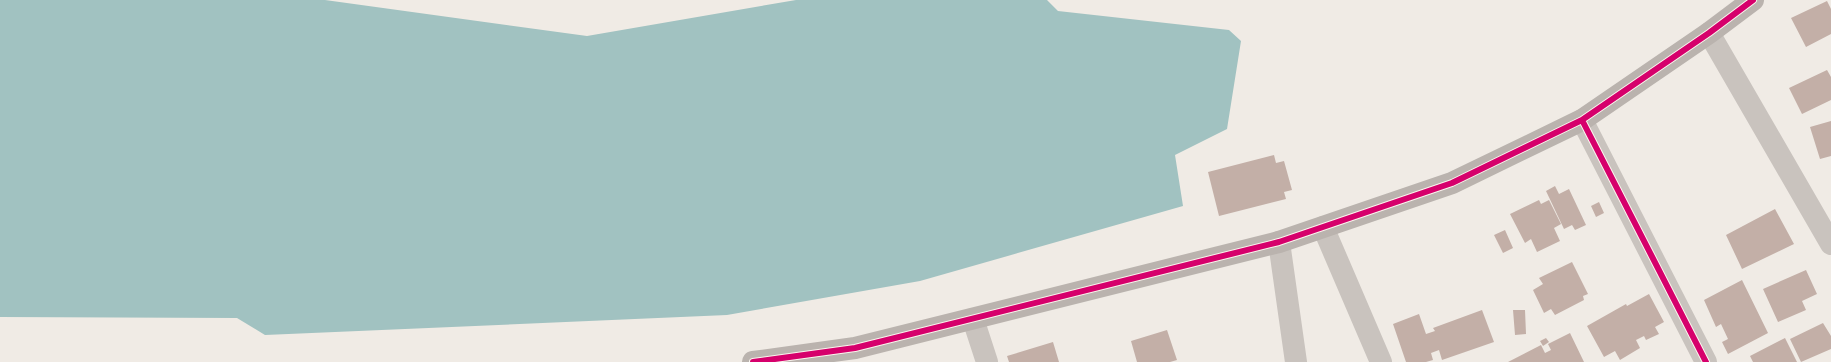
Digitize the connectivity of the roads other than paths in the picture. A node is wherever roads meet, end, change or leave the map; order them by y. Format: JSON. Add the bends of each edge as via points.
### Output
{"nodes":[{"id":1,"x":1753,"y":0,"type":"edge"},
{"id":2,"x":1709,"y":34,"type":"junction"},
{"id":3,"x":1582,"y":120,"type":"junction"},
{"id":4,"x":1323,"y":227,"type":"junction"},
{"id":5,"x":1279,"y":242,"type":"junction"},
{"id":6,"x":1831,"y":244,"type":"edge"},
{"id":7,"x":973,"y":319,"type":"junction"},
{"id":8,"x":858,"y":355,"type":"edge"},
{"id":9,"x":753,"y":362,"type":"edge"},
{"id":10,"x":987,"y":362,"type":"edge"},
{"id":11,"x":1296,"y":362,"type":"edge"},
{"id":12,"x":1381,"y":362,"type":"edge"},
{"id":13,"x":1706,"y":362,"type":"edge"}],
"edges":[{"from":1,"to":2,"type":"street"},
{"from":2,"to":3,"type":"street"},
{"from":2,"to":6,"type":"street"},
{"from":3,"to":4,"type":"street","via":[[1452,182]]},
{"from":3,"to":13,"type":"street"},
{"from":4,"to":5,"type":"street"},
{"from":4,"to":12,"type":"street"},
{"from":5,"to":7,"type":"street"},
{"from":5,"to":11,"type":"street"},
{"from":7,"to":8,"type":"street"},
{"from":7,"to":10,"type":"street"},
{"from":8,"to":9,"type":"street"}]}
